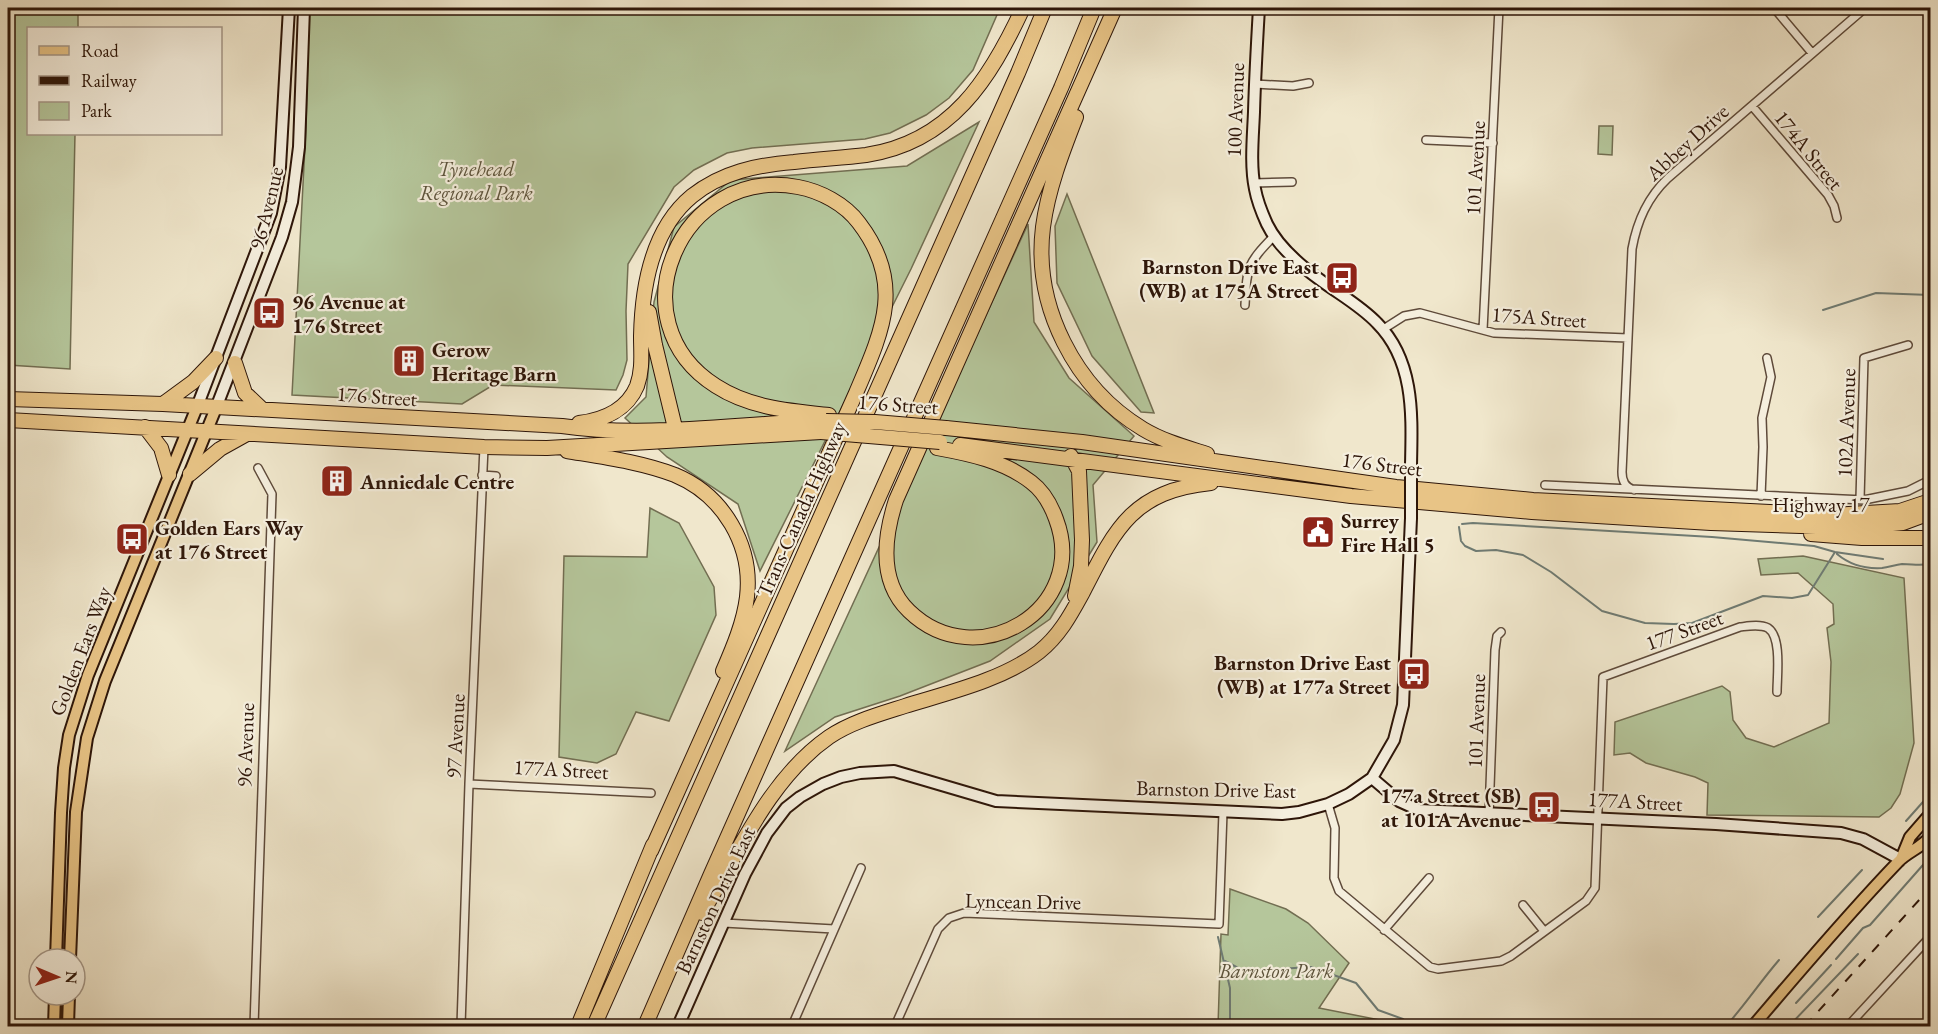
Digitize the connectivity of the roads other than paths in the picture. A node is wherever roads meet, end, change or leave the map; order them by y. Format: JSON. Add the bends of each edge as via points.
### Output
{"nodes":[{"id":1,"x":290,"y":8,"type":"edge"},
{"id":2,"x":304,"y":8,"type":"edge"},
{"id":3,"x":1023,"y":8,"type":"edge"},
{"id":4,"x":1045,"y":8,"type":"edge"},
{"id":5,"x":1095,"y":8,"type":"edge"},
{"id":6,"x":1116,"y":8,"type":"edge"},
{"id":7,"x":1259,"y":8,"type":"edge"},
{"id":8,"x":1499,"y":8,"type":"edge"},
{"id":9,"x":1774,"y":8,"type":"edge"},
{"id":10,"x":1865,"y":8,"type":"edge"},
{"id":11,"x":1812,"y":53,"type":"junction"},
{"id":12,"x":1309,"y":83,"type":"dead end"},
{"id":13,"x":1255,"y":84,"type":"junction"},
{"id":14,"x":1752,"y":106,"type":"junction"},
{"id":15,"x":1426,"y":140,"type":"dead end"},
{"id":16,"x":1492,"y":143,"type":"junction"},
{"id":17,"x":1292,"y":182,"type":"dead end"},
{"id":18,"x":1254,"y":183,"type":"junction"},
{"id":19,"x":1263,"y":213,"type":"joint"},
{"id":20,"x":1836,"y":218,"type":"dead end"},
{"id":21,"x":1274,"y":236,"type":"junction"},
{"id":22,"x":646,"y":289,"type":"junction"},
{"id":23,"x":1245,"y":305,"type":"dead end"},
{"id":24,"x":1382,"y":330,"type":"junction"},
{"id":25,"x":1484,"y":330,"type":"junction"},
{"id":26,"x":1628,"y":338,"type":"junction"},
{"id":27,"x":1908,"y":345,"type":"dead end"},
{"id":28,"x":216,"y":358,"type":"junction"},
{"id":29,"x":1767,"y":358,"type":"dead end"},
{"id":30,"x":235,"y":363,"type":"junction"},
{"id":31,"x":8,"y":399,"type":"edge"},
{"id":32,"x":163,"y":404,"type":"junction"},
{"id":33,"x":197,"y":407,"type":"junction"},
{"id":34,"x":216,"y":408,"type":"junction"},
{"id":35,"x":261,"y":409,"type":"junction"},
{"id":36,"x":8,"y":420,"type":"edge"},
{"id":37,"x":826,"y":423,"type":"junction"},
{"id":38,"x":562,"y":426,"type":"junction"},
{"id":39,"x":145,"y":427,"type":"junction"},
{"id":40,"x":962,"y":429,"type":"junction"},
{"id":41,"x":188,"y":430,"type":"junction"},
{"id":42,"x":207,"y":431,"type":"junction"},
{"id":43,"x":248,"y":433,"type":"junction"},
{"id":44,"x":676,"y":434,"type":"junction"},
{"id":45,"x":938,"y":445,"type":"junction"},
{"id":46,"x":484,"y":447,"type":"junction"},
{"id":47,"x":547,"y":448,"type":"junction"},
{"id":48,"x":1074,"y":460,"type":"junction"},
{"id":49,"x":1238,"y":465,"type":"junction"},
{"id":50,"x":258,"y":468,"type":"dead end"},
{"id":51,"x":190,"y":474,"type":"junction"},
{"id":52,"x":169,"y":475,"type":"junction"},
{"id":53,"x":482,"y":475,"type":"junction"},
{"id":54,"x":496,"y":476,"type":"dead end"},
{"id":55,"x":1930,"y":480,"type":"edge"},
{"id":56,"x":1236,"y":482,"type":"junction"},
{"id":57,"x":1545,"y":485,"type":"dead end"},
{"id":58,"x":1634,"y":490,"type":"junction"},
{"id":59,"x":1761,"y":496,"type":"junction"},
{"id":60,"x":1860,"y":499,"type":"junction"},
{"id":61,"x":1930,"y":501,"type":"edge"},
{"id":62,"x":1711,"y":508,"type":"joint"},
{"id":63,"x":1930,"y":513,"type":"edge"},
{"id":64,"x":1711,"y":523,"type":"junction"},
{"id":65,"x":1930,"y":538,"type":"edge"},
{"id":66,"x":1067,"y":622,"type":"junction"},
{"id":67,"x":1501,"y":632,"type":"dead end"},
{"id":68,"x":1777,"y":692,"type":"dead end"},
{"id":69,"x":1372,"y":778,"type":"junction"},
{"id":70,"x":470,"y":784,"type":"junction"},
{"id":71,"x":651,"y":793,"type":"dead end"},
{"id":72,"x":1328,"y":804,"type":"junction"},
{"id":73,"x":1223,"y":812,"type":"junction"},
{"id":74,"x":1489,"y":814,"type":"junction"},
{"id":75,"x":1930,"y":814,"type":"edge"},
{"id":76,"x":1598,"y":819,"type":"junction"},
{"id":77,"x":1930,"y":837,"type":"edge"},
{"id":78,"x":651,"y":851,"type":"junction"},
{"id":79,"x":1900,"y":859,"type":"junction"},
{"id":80,"x":861,"y":868,"type":"dead end"},
{"id":81,"x":1429,"y":878,"type":"dead end"},
{"id":82,"x":1523,"y":905,"type":"dead end"},
{"id":83,"x":723,"y":923,"type":"junction"},
{"id":84,"x":834,"y":929,"type":"junction"},
{"id":85,"x":1384,"y":930,"type":"junction"},
{"id":86,"x":1544,"y":931,"type":"junction"},
{"id":87,"x":1930,"y":937,"type":"edge"},
{"id":88,"x":56,"y":947,"type":"edge"},
{"id":89,"x":70,"y":947,"type":"edge"},
{"id":90,"x":676,"y":959,"type":"junction"},
{"id":91,"x":55,"y":1007,"type":"edge"},
{"id":92,"x":69,"y":1007,"type":"edge"},
{"id":93,"x":54,"y":1026,"type":"edge"},
{"id":94,"x":68,"y":1026,"type":"edge"},
{"id":95,"x":254,"y":1026,"type":"edge"},
{"id":96,"x":462,"y":1026,"type":"edge"},
{"id":97,"x":578,"y":1026,"type":"edge"},
{"id":98,"x":594,"y":1026,"type":"edge"},
{"id":99,"x":645,"y":1026,"type":"edge"},
{"id":100,"x":678,"y":1026,"type":"edge"},
{"id":101,"x":792,"y":1026,"type":"edge"},
{"id":102,"x":895,"y":1026,"type":"edge"},
{"id":103,"x":1753,"y":1026,"type":"edge"},
{"id":104,"x":1848,"y":1026,"type":"edge"}],
"edges":[{"from":1,"to":28,"type":"street","name":"96 Avenue","via":[[281,157],[271,213]]},
{"from":2,"to":30,"type":"street","name":"96 Avenue","via":[[299,147],[292,202]]},
{"from":3,"to":22,"type":"highway","via":[[984,80],[958,111],[930,132],[867,154],[761,165],[717,180],[691,197],[666,226],[657,244]]},
{"from":4,"to":98,"type":"highway","name":"Trans-Canada Highway"},
{"from":5,"to":90,"type":"highway"},
{"from":6,"to":45,"type":"highway","via":[[888,525],[886,552],[890,577],[898,597],[912,614],[954,637],[1001,634],[1039,609],[1053,589],[1061,565],[1058,524],[1041,492],[1020,475],[992,461]]},
{"from":6,"to":49,"type":"highway","via":[[1058,165],[1045,215],[1042,254],[1053,318],[1078,369],[1119,411],[1144,430],[1172,443]]},
{"from":7,"to":13,"type":"street","name":"100 Avenue"},
{"from":8,"to":16,"type":"street","name":"101 Avenue"},
{"from":9,"to":11,"type":"street"},
{"from":10,"to":11,"type":"street","name":"Abbey Drive"},
{"from":11,"to":14,"type":"street","name":"Abbey Drive"},
{"from":12,"to":13,"type":"street"},
{"from":13,"to":18,"type":"street","name":"100 Avenue"},
{"from":14,"to":20,"type":"street","name":"174A Street","via":[[1828,195]]},
{"from":14,"to":26,"type":"street","name":"Abbey Drive","via":[[1668,178],[1650,199],[1632,249]]},
{"from":15,"to":16,"type":"street"},
{"from":16,"to":25,"type":"street","name":"101 Avenue"},
{"from":17,"to":18,"type":"street"},
{"from":18,"to":19,"type":"street","name":"100 Avenue"},
{"from":19,"to":21,"type":"street","name":"Barnston Drive East"},
{"from":21,"to":23,"type":"street","via":[[1250,264]]},
{"from":21,"to":24,"type":"street","name":"Barnston Drive East","via":[[1313,275]]},
{"from":22,"to":38,"type":"highway","via":[[642,369],[636,388],[622,406],[605,417]]},
{"from":22,"to":44,"type":"highway"},
{"from":24,"to":25,"type":"street","name":"175A Street","via":[[1404,316],[1420,313]]},
{"from":24,"to":69,"type":"street","name":"Barnston Drive East","bridge":true,"via":[[1398,355],[1409,388],[1411,518],[1403,705],[1394,740]]},
{"from":25,"to":26,"type":"street","name":"175A Street","via":[[1536,336]]},
{"from":26,"to":58,"type":"street","name":"Abbey Drive","via":[[1622,472],[1627,487]]},
{"from":27,"to":60,"type":"street","name":"102A Avenue","via":[[1864,358]]},
{"from":28,"to":32,"type":"highway","via":[[193,382]]},
{"from":28,"to":33,"type":"street","name":"96 Avenue"},
{"from":29,"to":59,"type":"street","via":[[1772,377],[1761,418]]},
{"from":30,"to":34,"type":"street","name":"96 Avenue"},
{"from":30,"to":35,"type":"highway","via":[[245,393]]},
{"from":31,"to":32,"type":"highway","name":"176 Street"},
{"from":32,"to":33,"type":"highway","name":"176 Street"},
{"from":33,"to":34,"type":"highway","name":"176 Street"},
{"from":33,"to":41,"type":"main road","name":"Golden Ears Way"},
{"from":34,"to":35,"type":"highway","name":"176 Street"},
{"from":34,"to":42,"type":"main road","name":"Golden Ears Way"},
{"from":35,"to":38,"type":"highway","name":"176 Street"},
{"from":36,"to":39,"type":"highway","name":"176 Street"},
{"from":37,"to":40,"type":"highway","name":"176 Street","bridge":true,"via":[[875,422]]},
{"from":37,"to":44,"type":"highway","name":"176 Street"},
{"from":37,"to":45,"type":"highway","name":"176 Street","bridge":true},
{"from":37,"to":78,"type":"highway","via":[[730,394],[692,366],[672,335],[665,289],[677,244],[706,209],[744,189],[784,184],[805,188],[847,210],[878,252],[885,278],[885,311],[856,393]]},
{"from":38,"to":44,"type":"highway","name":"176 Street"},
{"from":39,"to":41,"type":"highway","name":"176 Street"},
{"from":39,"to":52,"type":"highway","via":[[161,448]]},
{"from":40,"to":48,"type":"highway","via":[[1064,451]]},
{"from":40,"to":49,"type":"highway","name":"176 Street"},
{"from":41,"to":42,"type":"highway","name":"176 Street"},
{"from":41,"to":52,"type":"main road","name":"Golden Ears Way"},
{"from":42,"to":43,"type":"highway","name":"176 Street"},
{"from":42,"to":51,"type":"main road","name":"Golden Ears Way"},
{"from":43,"to":46,"type":"highway","name":"176 Street"},
{"from":43,"to":51,"type":"highway","via":[[220,449]]},
{"from":44,"to":47,"type":"highway","name":"176 Street"},
{"from":45,"to":48,"type":"highway","name":"176 Street"},
{"from":46,"to":47,"type":"highway","name":"176 Street"},
{"from":46,"to":53,"type":"street","name":"97 Avenue"},
{"from":47,"to":78,"type":"highway","via":[[642,465],[690,483],[723,512],[745,556],[748,578],[743,616]]},
{"from":48,"to":56,"type":"highway","name":"176 Street"},
{"from":48,"to":66,"type":"highway","via":[[1080,477],[1082,549],[1078,586]]},
{"from":49,"to":62,"type":"highway","name":"176 Street","via":[[1456,494]]},
{"from":50,"to":95,"type":"street","name":"96 Avenue","via":[[272,494]]},
{"from":51,"to":89,"type":"main road","name":"Golden Ears Way","via":[[105,681],[87,738],[76,812]]},
{"from":52,"to":88,"type":"main road","name":"Golden Ears Way","via":[[88,675],[69,735],[61,813]]},
{"from":53,"to":54,"type":"street"},
{"from":53,"to":70,"type":"street","name":"97 Avenue"},
{"from":55,"to":60,"type":"street","via":[[1908,491]]},
{"from":56,"to":64,"type":"highway","name":"176 Street","via":[[1436,504]]},
{"from":56,"to":66,"type":"highway","via":[[1175,489],[1137,508],[1119,526]]},
{"from":57,"to":58,"type":"street"},
{"from":58,"to":59,"type":"street"},
{"from":59,"to":60,"type":"street"},
{"from":61,"to":62,"type":"highway","name":"Highway 17","via":[[1900,511],[1859,515]]},
{"from":63,"to":64,"type":"highway","name":"Highway 17","via":[[1903,523],[1860,527]]},
{"from":64,"to":65,"type":"highway","via":[[1830,536]]},
{"from":66,"to":90,"type":"highway","via":[[1025,661],[981,681],[870,718],[830,736],[811,752],[774,792]]},
{"from":67,"to":74,"type":"street","name":"101 Avenue","via":[[1495,651]]},
{"from":68,"to":76,"type":"street","name":"177 Street","via":[[1775,635],[1767,627],[1756,625],[1740,627],[1603,677]]},
{"from":69,"to":72,"type":"street","name":"Barnston Drive East"},
{"from":69,"to":74,"type":"street","name":"177A Street","via":[[1399,801],[1419,810]]},
{"from":70,"to":71,"type":"street","name":"177A Street"},
{"from":70,"to":96,"type":"street","name":"97 Avenue"},
{"from":72,"to":73,"type":"street","name":"Barnston Drive East","via":[[1282,814]]},
{"from":72,"to":85,"type":"street","via":[[1335,828],[1334,878],[1339,891]]},
{"from":73,"to":83,"type":"street","name":"Barnston Drive East","via":[[996,801],[894,771],[860,772],[823,784],[786,808],[767,833]]},
{"from":73,"to":102,"type":"street","name":"Lyncean Drive","via":[[1219,924],[964,914],[949,918],[938,928]]},
{"from":74,"to":76,"type":"street","name":"177A Street"},
{"from":75,"to":79,"type":"main road","via":[[1910,837]]},
{"from":76,"to":79,"type":"street","name":"177A Street","via":[[1841,832],[1863,838]]},
{"from":76,"to":86,"type":"street","via":[[1597,879],[1593,891],[1586,901]]},
{"from":77,"to":79,"type":"main road"},
{"from":78,"to":97,"type":"highway"},
{"from":79,"to":103,"type":"main road"},
{"from":80,"to":84,"type":"street"},
{"from":81,"to":85,"type":"street"},
{"from":82,"to":86,"type":"street"},
{"from":83,"to":84,"type":"street"},
{"from":83,"to":100,"type":"street","name":"Barnston Drive East"},
{"from":84,"to":101,"type":"street"},
{"from":85,"to":86,"type":"street","via":[[1430,967],[1438,969],[1504,960]]},
{"from":87,"to":104,"type":"street"},
{"from":90,"to":99,"type":"highway"},
{"from":91,"to":93,"type":"main road"},
{"from":92,"to":94,"type":"main road"}]}
